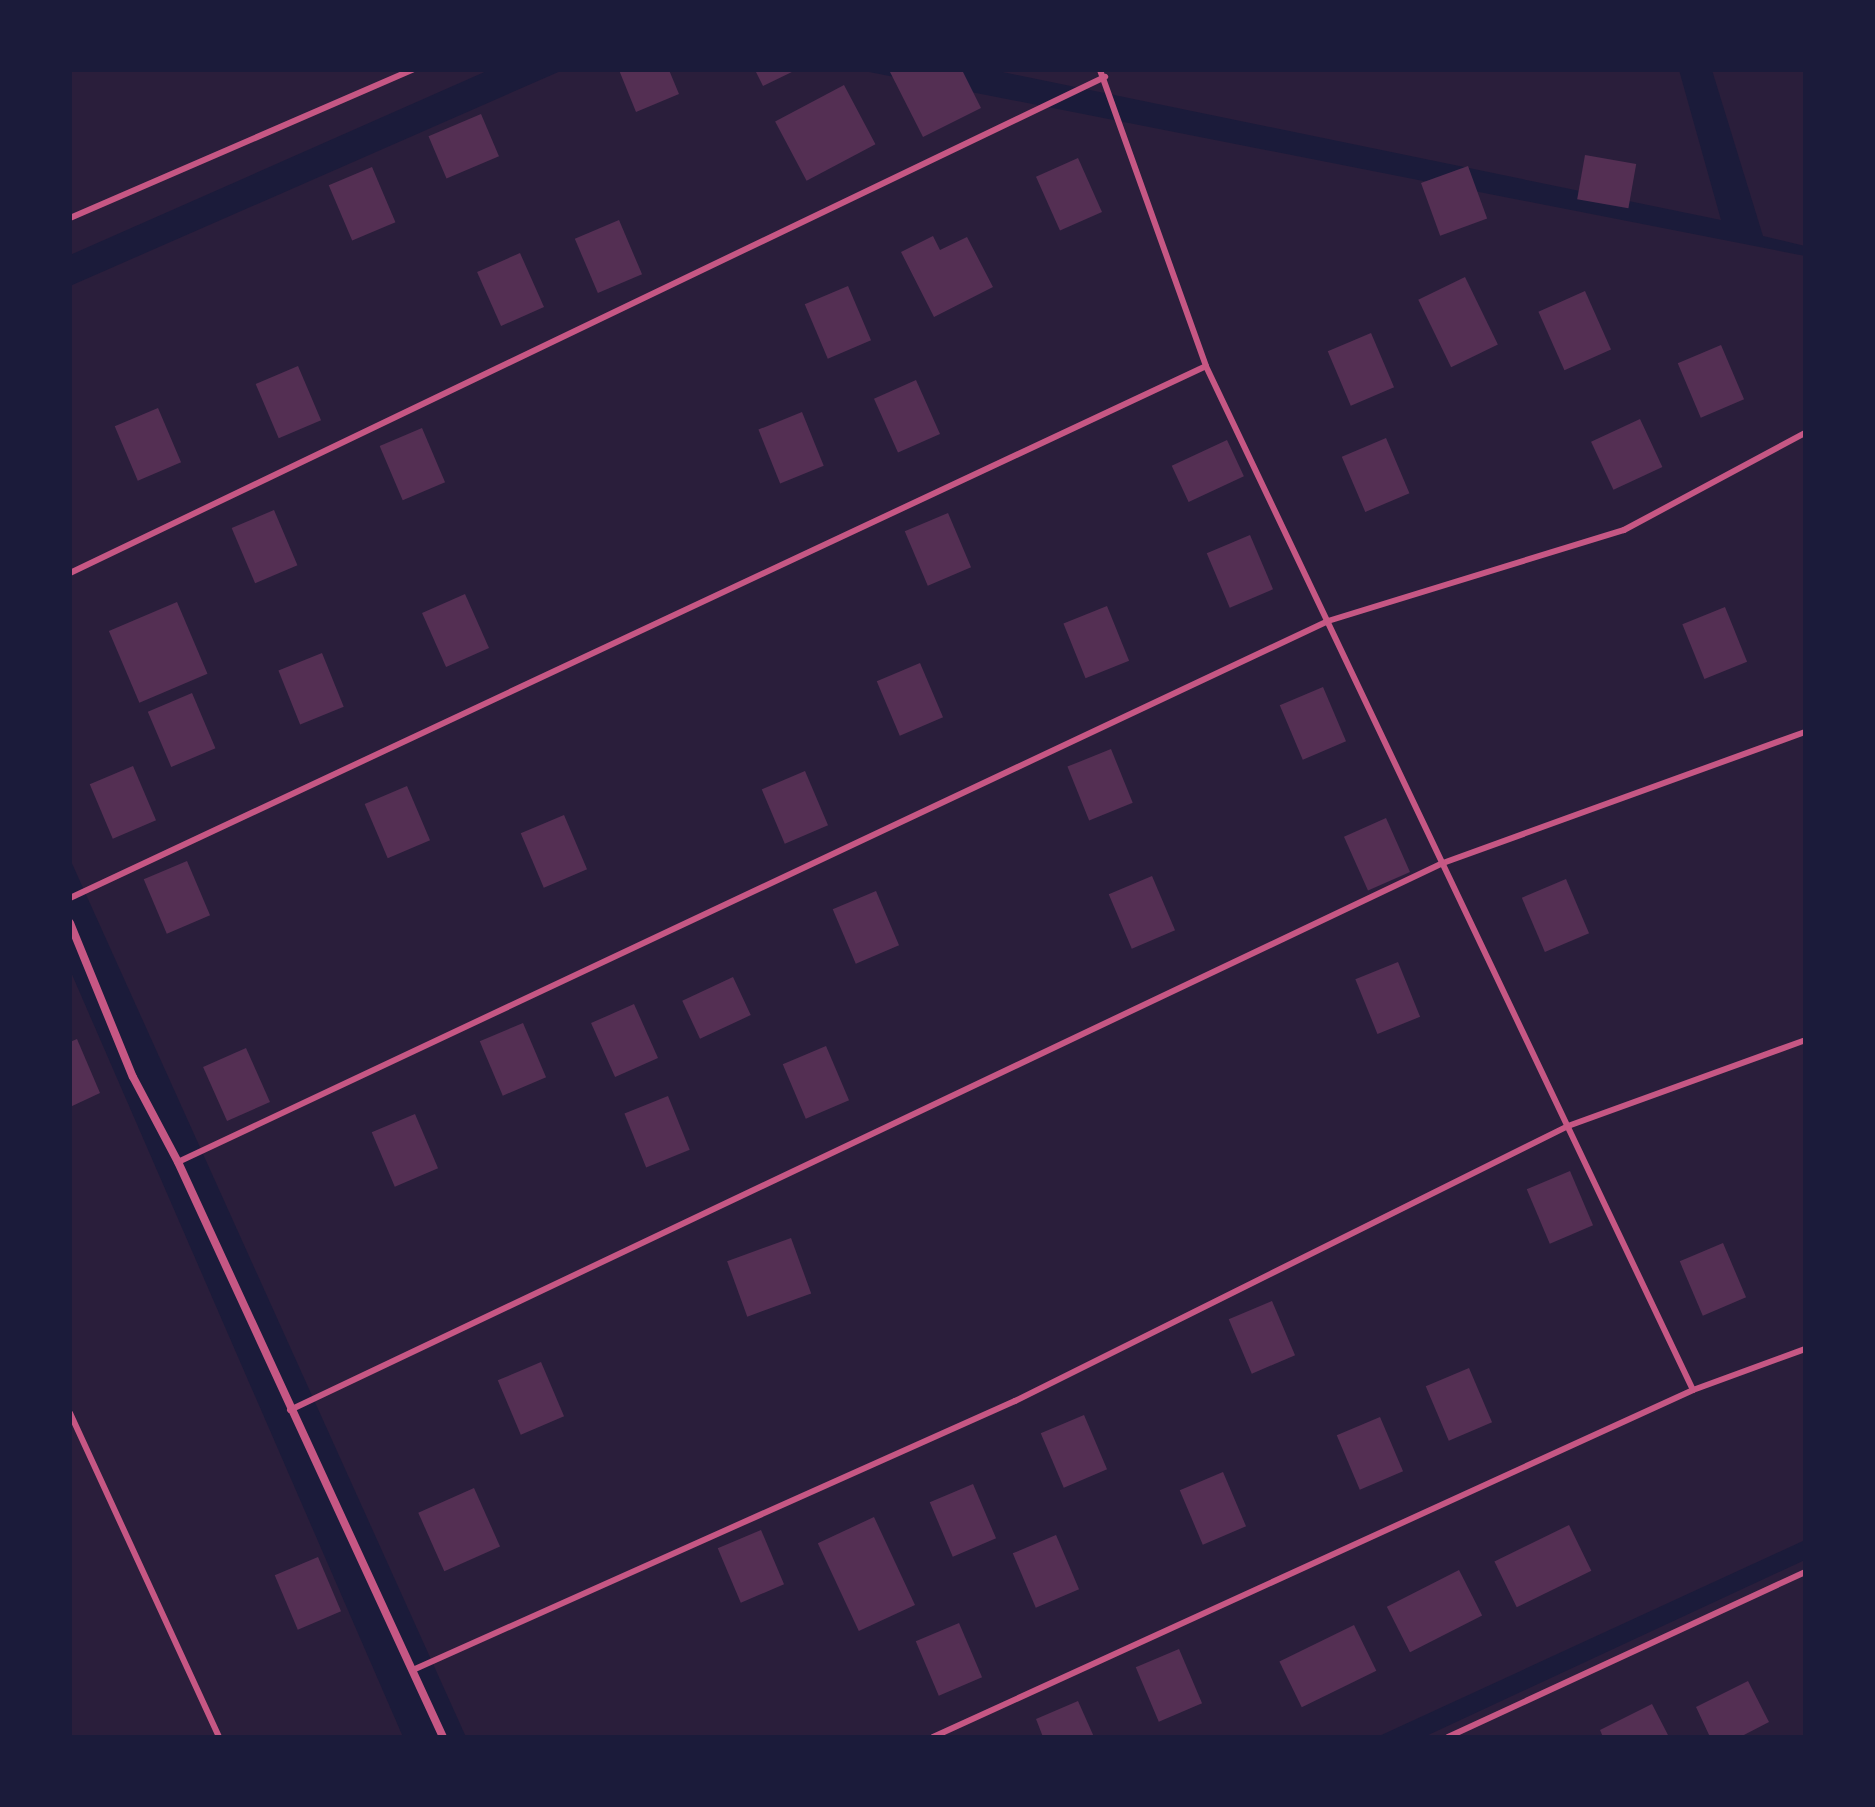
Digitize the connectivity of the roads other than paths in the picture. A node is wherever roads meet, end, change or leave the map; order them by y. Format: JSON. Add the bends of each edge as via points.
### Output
{"nodes":[{"id":1,"x":412,"y":70,"type":"edge"},
{"id":2,"x":1100,"y":70,"type":"edge"},
{"id":3,"x":1105,"y":77,"type":"junction"},
{"id":4,"x":70,"y":218,"type":"edge"},
{"id":5,"x":1206,"y":366,"type":"junction"},
{"id":6,"x":1805,"y":433,"type":"edge"},
{"id":7,"x":70,"y":573,"type":"edge"},
{"id":8,"x":1328,"y":621,"type":"junction"},
{"id":9,"x":1805,"y":732,"type":"edge"},
{"id":10,"x":1443,"y":863,"type":"junction"},
{"id":11,"x":70,"y":898,"type":"edge"},
{"id":12,"x":70,"y":923,"type":"edge"},
{"id":13,"x":1805,"y":1040,"type":"edge"},
{"id":14,"x":1568,"y":1126,"type":"junction"},
{"id":15,"x":178,"y":1162,"type":"junction"},
{"id":16,"x":1805,"y":1349,"type":"edge"},
{"id":17,"x":1693,"y":1390,"type":"junction"},
{"id":18,"x":290,"y":1410,"type":"junction"},
{"id":19,"x":70,"y":1413,"type":"edge"},
{"id":20,"x":1805,"y":1572,"type":"edge"},
{"id":21,"x":415,"y":1669,"type":"junction"},
{"id":22,"x":219,"y":1737,"type":"edge"},
{"id":23,"x":443,"y":1737,"type":"edge"},
{"id":24,"x":933,"y":1737,"type":"edge"},
{"id":25,"x":1448,"y":1737,"type":"edge"}],
"edges":[{"from":1,"to":4,"type":"lane"},
{"from":2,"to":3,"type":"lane"},
{"from":3,"to":5,"type":"lane"},
{"from":3,"to":7,"type":"lane"},
{"from":5,"to":8,"type":"lane"},
{"from":5,"to":11,"type":"lane"},
{"from":6,"to":8,"type":"lane","via":[[1624,530]]},
{"from":8,"to":10,"type":"lane"},
{"from":8,"to":15,"type":"lane"},
{"from":9,"to":10,"type":"lane"},
{"from":10,"to":14,"type":"lane"},
{"from":10,"to":18,"type":"lane"},
{"from":12,"to":15,"type":"street","via":[[133,1077]]},
{"from":13,"to":14,"type":"lane"},
{"from":14,"to":17,"type":"lane"},
{"from":14,"to":21,"type":"lane","via":[[1015,1401]]},
{"from":15,"to":18,"type":"street"},
{"from":16,"to":17,"type":"lane"},
{"from":17,"to":24,"type":"lane"},
{"from":18,"to":21,"type":"street"},
{"from":19,"to":22,"type":"lane"},
{"from":20,"to":25,"type":"lane"},
{"from":21,"to":23,"type":"street"}]}
